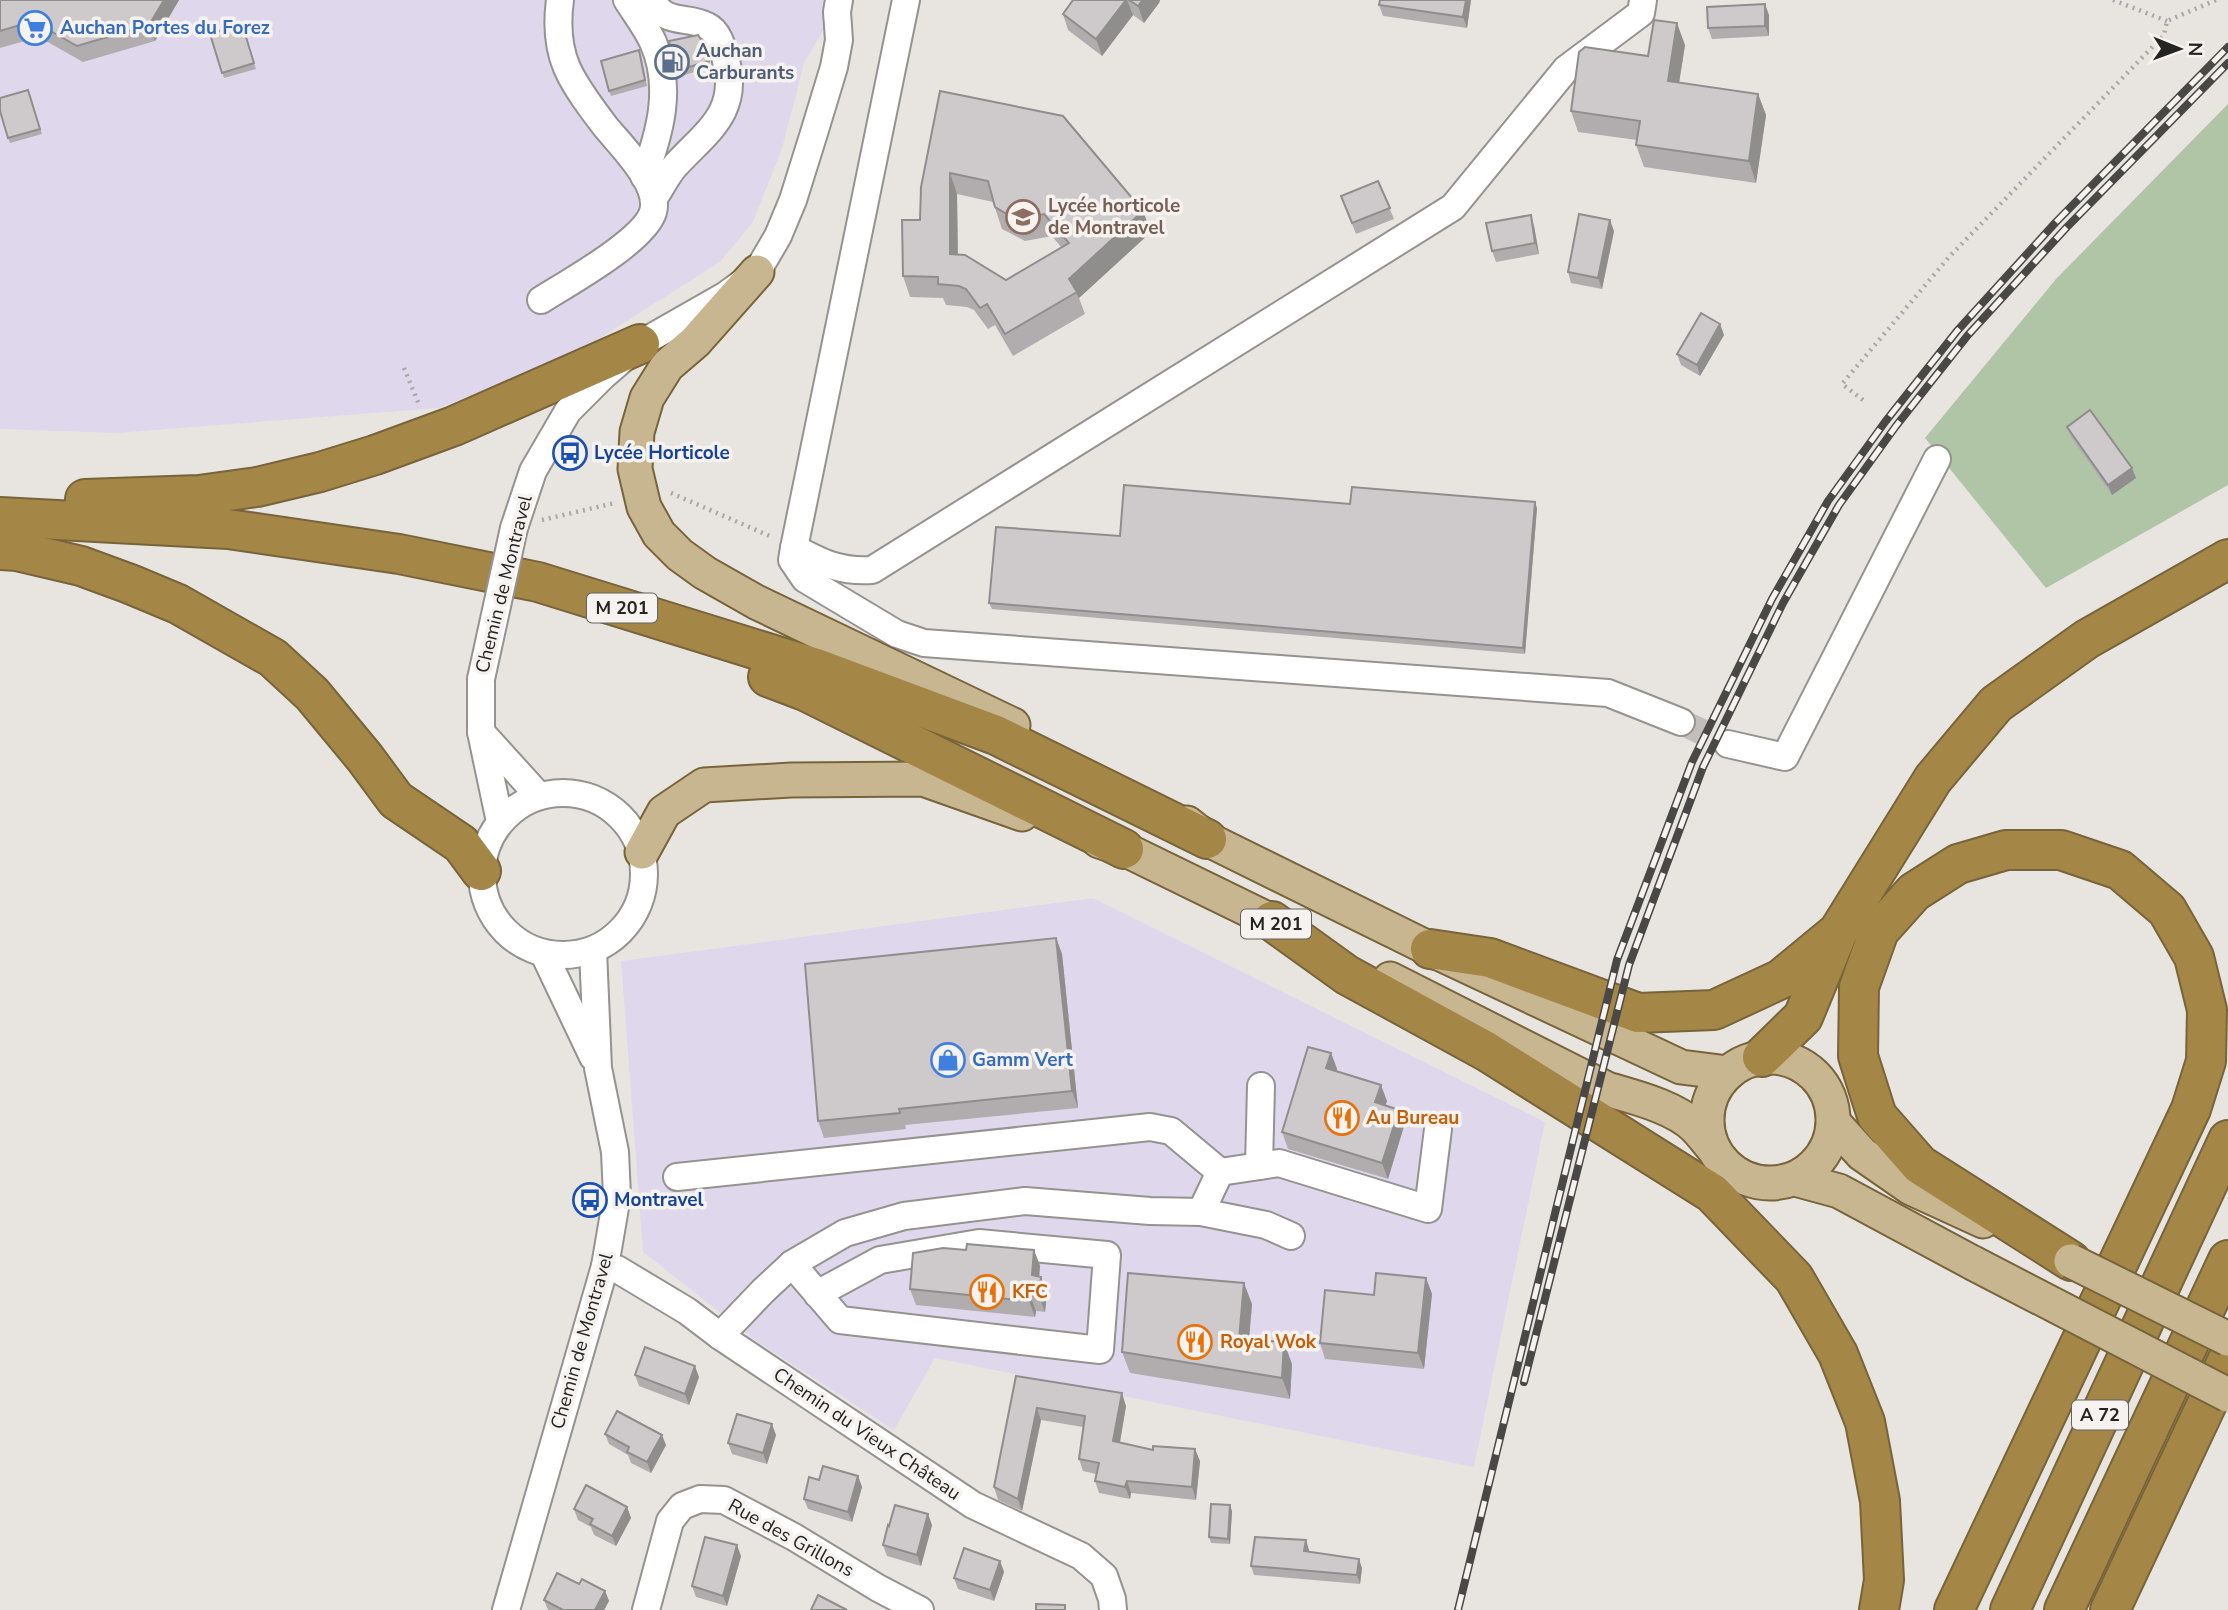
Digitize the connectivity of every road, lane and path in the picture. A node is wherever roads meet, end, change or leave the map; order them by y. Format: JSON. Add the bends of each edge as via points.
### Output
{"nodes":[{"id":1,"x":627,"y":0,"type":"edge"},
{"id":2,"x":652,"y":0,"type":"edge"},
{"id":3,"x":906,"y":0,"type":"edge"},
{"id":4,"x":1643,"y":0,"type":"edge"},
{"id":5,"x":2113,"y":0,"type":"edge"},
{"id":6,"x":2217,"y":0,"type":"edge"},
{"id":7,"x":835,"y":4,"type":"edge"},
{"id":8,"x":563,"y":5,"type":"edge"},
{"id":9,"x":2167,"y":21,"type":"junction"},
{"id":10,"x":649,"y":187,"type":"junction"},
{"id":11,"x":757,"y":272,"type":"junction"},
{"id":12,"x":541,"y":300,"type":"dead end"},
{"id":13,"x":640,"y":344,"type":"junction"},
{"id":14,"x":404,"y":368,"type":"dead end"},
{"id":15,"x":1863,"y":400,"type":"dead end"},
{"id":16,"x":423,"y":416,"type":"dead end"},
{"id":17,"x":1937,"y":460,"type":"dead end"},
{"id":18,"x":0,"y":502,"type":"edge"},
{"id":19,"x":0,"y":517,"type":"edge"},
{"id":20,"x":0,"y":531,"type":"edge"},
{"id":21,"x":794,"y":548,"type":"junction"},
{"id":22,"x":0,"y":550,"type":"edge"},
{"id":23,"x":2228,"y":559,"type":"edge"},
{"id":24,"x":1681,"y":722,"type":"tunnel mouth"},
{"id":25,"x":481,"y":732,"type":"junction"},
{"id":26,"x":1728,"y":744,"type":"tunnel mouth"},
{"id":27,"x":539,"y":796,"type":"junction"},
{"id":28,"x":500,"y":822,"type":"junction"},
{"id":29,"x":1207,"y":839,"type":"junction"},
{"id":30,"x":1124,"y":849,"type":"junction"},
{"id":31,"x":642,"y":852,"type":"junction"},
{"id":32,"x":481,"y":872,"type":"junction"},
{"id":33,"x":1272,"y":921,"type":"junction"},
{"id":34,"x":1838,"y":932,"type":"junction"},
{"id":35,"x":1430,"y":948,"type":"junction"},
{"id":36,"x":593,"y":950,"type":"junction"},
{"id":37,"x":544,"y":954,"type":"junction"},
{"id":38,"x":1762,"y":1057,"type":"junction"},
{"id":39,"x":598,"y":1068,"type":"junction"},
{"id":40,"x":1728,"y":1073,"type":"junction"},
{"id":41,"x":1261,"y":1087,"type":"dead end"},
{"id":42,"x":1834,"y":1123,"type":"junction"},
{"id":43,"x":1438,"y":1129,"type":"dead end"},
{"id":44,"x":2228,"y":1140,"type":"edge"},
{"id":45,"x":1713,"y":1148,"type":"junction"},
{"id":46,"x":1259,"y":1166,"type":"junction"},
{"id":47,"x":1220,"y":1171,"type":"junction"},
{"id":48,"x":677,"y":1177,"type":"dead end"},
{"id":49,"x":1794,"y":1179,"type":"junction"},
{"id":50,"x":1201,"y":1212,"type":"junction"},
{"id":51,"x":1291,"y":1236,"type":"dead end"},
{"id":52,"x":2228,"y":1260,"type":"edge"},
{"id":53,"x":2071,"y":1261,"type":"junction"},
{"id":54,"x":792,"y":1264,"type":"junction"},
{"id":55,"x":605,"y":1266,"type":"junction"},
{"id":56,"x":817,"y":1294,"type":"junction"},
{"id":57,"x":720,"y":1336,"type":"junction"},
{"id":58,"x":2228,"y":1339,"type":"edge"},
{"id":59,"x":2228,"y":1359,"type":"edge"},
{"id":60,"x":2228,"y":1395,"type":"edge"},
{"id":61,"x":506,"y":1610,"type":"edge"},
{"id":62,"x":646,"y":1610,"type":"edge"},
{"id":63,"x":920,"y":1610,"type":"edge"},
{"id":64,"x":1113,"y":1610,"type":"edge"},
{"id":65,"x":1879,"y":1610,"type":"edge"},
{"id":66,"x":1954,"y":1610,"type":"edge"},
{"id":67,"x":2010,"y":1610,"type":"edge"},
{"id":68,"x":2064,"y":1610,"type":"edge"},
{"id":69,"x":2110,"y":1610,"type":"edge"}],
"edges":[{"from":1,"to":10,"type":"street","via":[[647,30],[662,70],[662,117]]},
{"from":2,"to":10,"type":"street","via":[[666,16],[698,21],[713,29],[729,71],[729,93],[719,121]]},
{"from":3,"to":21,"type":"street"},
{"from":4,"to":21,"type":"street","via":[[1641,13],[1566,69],[1453,207],[873,570],[853,572],[830,566]]},
{"from":5,"to":9,"type":"path"},
{"from":6,"to":9,"type":"path"},
{"from":7,"to":11,"type":"street","name":"Chemin de Montravel","via":[[839,40],[834,67],[793,200]]},
{"from":8,"to":10,"type":"street","via":[[559,40],[567,68]]},
{"from":9,"to":15,"type":"path","via":[[2164,35],[1949,257],[1842,384]]},
{"from":10,"to":12,"type":"street","via":[[653,212],[633,238]]},
{"from":11,"to":13,"type":"street","name":"Chemin de Montravel"},
{"from":11,"to":29,"type":"main road","via":[[695,342],[667,366],[647,398],[635,469],[644,507],[659,534],[705,573],[756,602],[1148,790]]},
{"from":13,"to":18,"type":"highway","via":[[454,426],[320,472],[199,495]]},
{"from":13,"to":25,"type":"street","name":"Chemin de Montravel","bridge":true,"via":[[568,411],[533,471],[514,528],[481,679]]},
{"from":14,"to":16,"type":"path"},
{"from":17,"to":26,"type":"street","via":[[1785,757]]},
{"from":19,"to":29,"type":"highway","number":"M 201","via":[[229,529],[399,554],[538,582],[819,669],[996,735]]},
{"from":20,"to":30,"type":"highway","number":"M 201","via":[[232,546],[525,594],[680,643],[805,691]]},
{"from":21,"to":24,"type":"street","via":[[792,561],[805,579],[897,634],[924,643],[1608,693]]},
{"from":22,"to":32,"type":"highway","via":[[81,566],[130,583],[272,658],[312,694],[396,800],[461,844]]},
{"from":23,"to":34,"type":"highway","via":[[2087,639],[1996,704],[1933,779]]},
{"from":25,"to":27,"type":"street"},
{"from":25,"to":28,"type":"street","name":"Chemin de Montravel"},
{"from":27,"to":28,"type":"street","via":[[517,806]]},
{"from":27,"to":31,"type":"street","via":[[565,792],[591,797],[613,809],[631,828]]},
{"from":28,"to":32,"type":"street","via":[[486,845]]},
{"from":29,"to":35,"type":"main road","number":"M 201"},
{"from":30,"to":31,"type":"main road","via":[[923,779],[831,779],[704,785],[664,812]]},
{"from":30,"to":33,"type":"main road","number":"M 201"},
{"from":31,"to":36,"type":"street","via":[[641,900],[622,930]]},
{"from":32,"to":37,"type":"street","via":[[485,899],[498,924],[519,943]]},
{"from":33,"to":45,"type":"main road","number":"M 201","via":[[1608,1089],[1675,1114],[1693,1125]]},
{"from":33,"to":65,"type":"highway","via":[[1347,975],[1486,1051],[1712,1193],[1794,1278],[1838,1354],[1865,1422],[1880,1501],[1884,1580]]},
{"from":34,"to":35,"type":"highway","via":[[1781,979],[1714,1010],[1638,1013],[1490,958]]},
{"from":34,"to":38,"type":"highway","via":[[1803,1017]]},
{"from":35,"to":40,"type":"main road","number":"M 201","via":[[1681,1067]]},
{"from":36,"to":37,"type":"street","via":[[569,956]]},
{"from":36,"to":39,"type":"street","name":"Chemin de Montravel"},
{"from":37,"to":39,"type":"street","name":"Chemin de Montravel"},
{"from":38,"to":40,"type":"main road","via":[[1741,1063]]},
{"from":38,"to":42,"type":"main road","via":[[1779,1057],[1815,1074],[1828,1093]]},
{"from":39,"to":55,"type":"street","name":"Chemin de Montravel","via":[[615,1152],[617,1196]]},
{"from":40,"to":45,"type":"main road","via":[[1709,1104],[1707,1126]]},
{"from":41,"to":46,"type":"street"},
{"from":42,"to":49,"type":"main road","via":[[1821,1159]]},
{"from":42,"to":53,"type":"main road","via":[[1862,1154],[1911,1188]]},
{"from":43,"to":46,"type":"street","via":[[1428,1209],[1279,1163]]},
{"from":44,"to":67,"type":"highway","number":"A 72"},
{"from":45,"to":49,"type":"main road","via":[[1726,1167],[1745,1179],[1759,1183]]},
{"from":46,"to":47,"type":"street"},
{"from":47,"to":48,"type":"street","via":[[1171,1131],[1150,1127]]},
{"from":47,"to":50,"type":"street"},
{"from":49,"to":60,"type":"main road","bridge":true,"via":[[1839,1191]]},
{"from":50,"to":51,"type":"street","via":[[1266,1225]]},
{"from":50,"to":54,"type":"street","via":[[1026,1201],[904,1216],[845,1233]]},
{"from":52,"to":68,"type":"highway","number":"A 72"},
{"from":53,"to":58,"type":"main road","bridge":true},
{"from":53,"to":66,"type":"highway","via":[[1920,1165],[1877,1116],[1858,1056],[1859,986],[1879,931],[1914,891],[1958,864],[2006,850],[2062,850],[2120,870],[2167,910],[2194,957],[2207,1010],[2206,1061],[2191,1109]]},
{"from":54,"to":56,"type":"street"},
{"from":54,"to":57,"type":"street"},
{"from":55,"to":57,"type":"street","name":"Chemin du Vieux Château","via":[[687,1311]]},
{"from":55,"to":61,"type":"street","name":"Chemin de Montravel"},
{"from":56,"to":56,"type":"street","via":[[880,1259],[979,1243],[1107,1255],[1100,1350],[840,1321]]},
{"from":57,"to":64,"type":"street","name":"Chemin du Vieux Château","via":[[973,1505],[1081,1556],[1104,1576]]},
{"from":59,"to":69,"type":"highway"},
{"from":62,"to":63,"type":"street","name":"Rue des Grillons","via":[[670,1521],[682,1506],[700,1499],[724,1500]]}]}
